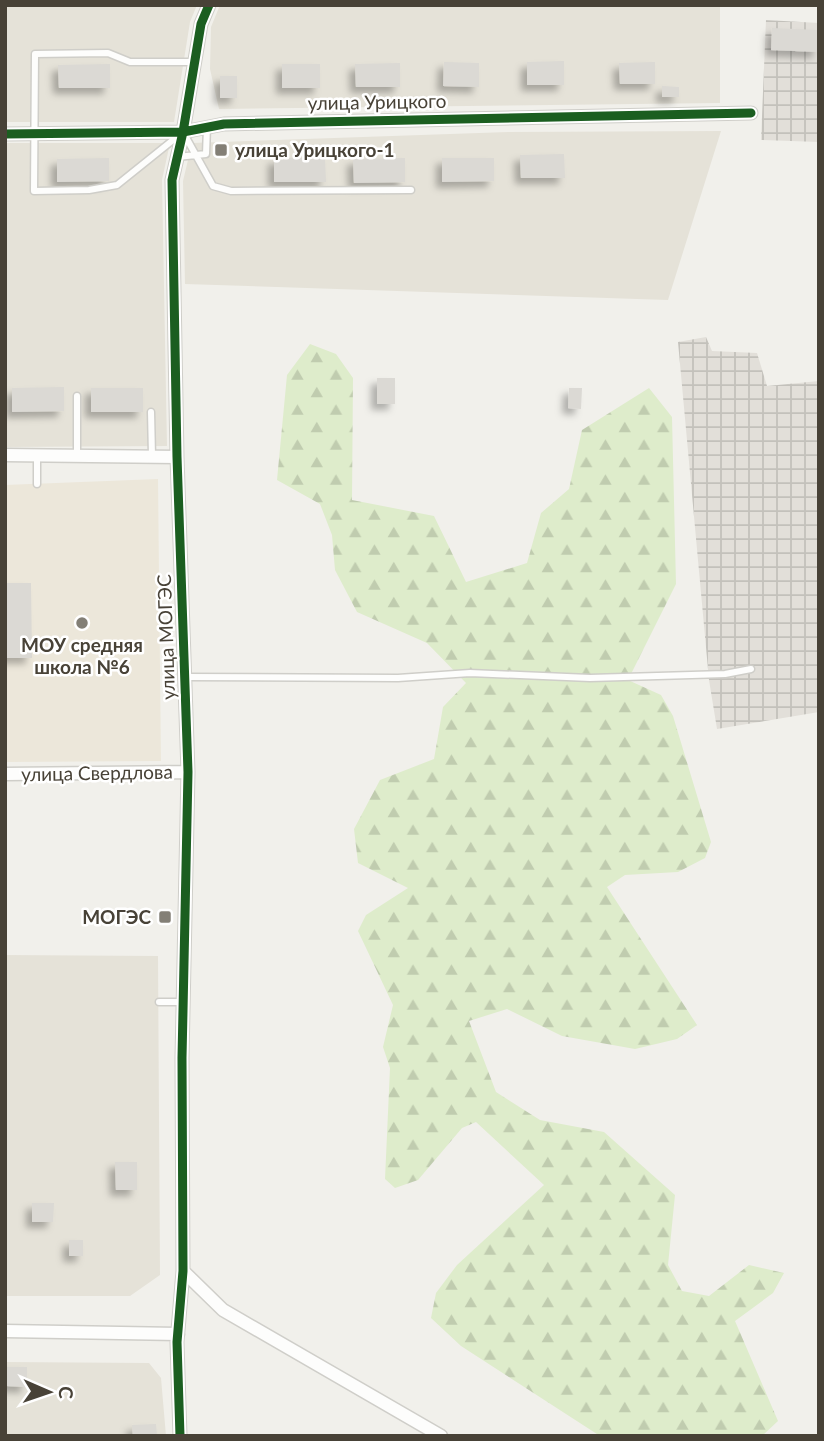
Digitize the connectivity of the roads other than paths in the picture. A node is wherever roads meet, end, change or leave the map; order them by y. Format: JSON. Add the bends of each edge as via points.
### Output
{"nodes":[{"id":1,"x":209,"y":5,"type":"edge"},
{"id":2,"x":195,"y":62,"type":"junction"},
{"id":3,"x":751,"y":113,"type":"dead end"},
{"id":4,"x":207,"y":127,"type":"junction"},
{"id":5,"x":183,"y":132,"type":"junction"},
{"id":6,"x":5,"y":134,"type":"edge"},
{"id":7,"x":34,"y":134,"type":"junction"},
{"id":8,"x":195,"y":155,"type":"junction"},
{"id":9,"x":177,"y":157,"type":"junction"},
{"id":10,"x":411,"y":190,"type":"dead end"},
{"id":11,"x":77,"y":396,"type":"dead end"},
{"id":12,"x":151,"y":412,"type":"dead end"},
{"id":13,"x":5,"y":455,"type":"edge"},
{"id":14,"x":37,"y":455,"type":"junction"},
{"id":15,"x":77,"y":456,"type":"junction"},
{"id":16,"x":152,"y":457,"type":"junction"},
{"id":17,"x":177,"y":457,"type":"junction"},
{"id":18,"x":37,"y":484,"type":"dead end"},
{"id":19,"x":751,"y":669,"type":"dead end"},
{"id":20,"x":184,"y":677,"type":"junction"},
{"id":21,"x":188,"y":772,"type":"junction"},
{"id":22,"x":5,"y":774,"type":"edge"},
{"id":23,"x":159,"y":1002,"type":"dead end"},
{"id":24,"x":183,"y":1002,"type":"junction"},
{"id":25,"x":183,"y":1271,"type":"junction"},
{"id":26,"x":5,"y":1331,"type":"edge"},
{"id":27,"x":177,"y":1334,"type":"junction"},
{"id":28,"x":180,"y":1436,"type":"edge"},
{"id":29,"x":441,"y":1436,"type":"edge"}],
"edges":[{"from":1,"to":2,"type":"street","name":"улица МОГЭС"},
{"from":2,"to":5,"type":"street","name":"улица МОГЭС"},
{"from":2,"to":7,"type":"lane","via":[[130,62],[108,53],[35,54]]},
{"from":3,"to":4,"type":"street","name":"улица Урицкого"},
{"from":4,"to":5,"type":"street","name":"улица Урицкого"},
{"from":4,"to":8,"type":"lane","via":[[206,155]]},
{"from":5,"to":7,"type":"street","name":"улица Урицкого"},
{"from":5,"to":7,"type":"lane","via":[[117,185],[34,191]]},
{"from":5,"to":8,"type":"lane"},
{"from":5,"to":9,"type":"street","name":"улица МОГЭС"},
{"from":6,"to":7,"type":"street","name":"улица Урицкого"},
{"from":8,"to":9,"type":"lane"},
{"from":8,"to":10,"type":"lane","via":[[213,186],[231,191]]},
{"from":9,"to":17,"type":"street","name":"улица МОГЭС","via":[[172,180]]},
{"from":11,"to":15,"type":"lane"},
{"from":12,"to":16,"type":"lane"},
{"from":13,"to":14,"type":"street"},
{"from":14,"to":15,"type":"street"},
{"from":14,"to":18,"type":"lane"},
{"from":15,"to":16,"type":"street"},
{"from":16,"to":17,"type":"street"},
{"from":17,"to":20,"type":"street","name":"улица МОГЭС"},
{"from":19,"to":20,"type":"lane","via":[[725,674],[590,678],[470,673],[398,678]]},
{"from":20,"to":21,"type":"street","name":"улица МОГЭС"},
{"from":21,"to":22,"type":"street","name":"улица Свердлова"},
{"from":21,"to":24,"type":"street","name":"улица МОГЭС"},
{"from":23,"to":24,"type":"lane"},
{"from":24,"to":25,"type":"street","name":"улица МОГЭС"},
{"from":25,"to":27,"type":"street","name":"улица МОГЭС"},
{"from":25,"to":29,"type":"street","via":[[223,1310]]},
{"from":26,"to":27,"type":"street"},
{"from":27,"to":28,"type":"street","name":"улица МОГЭС"}]}
